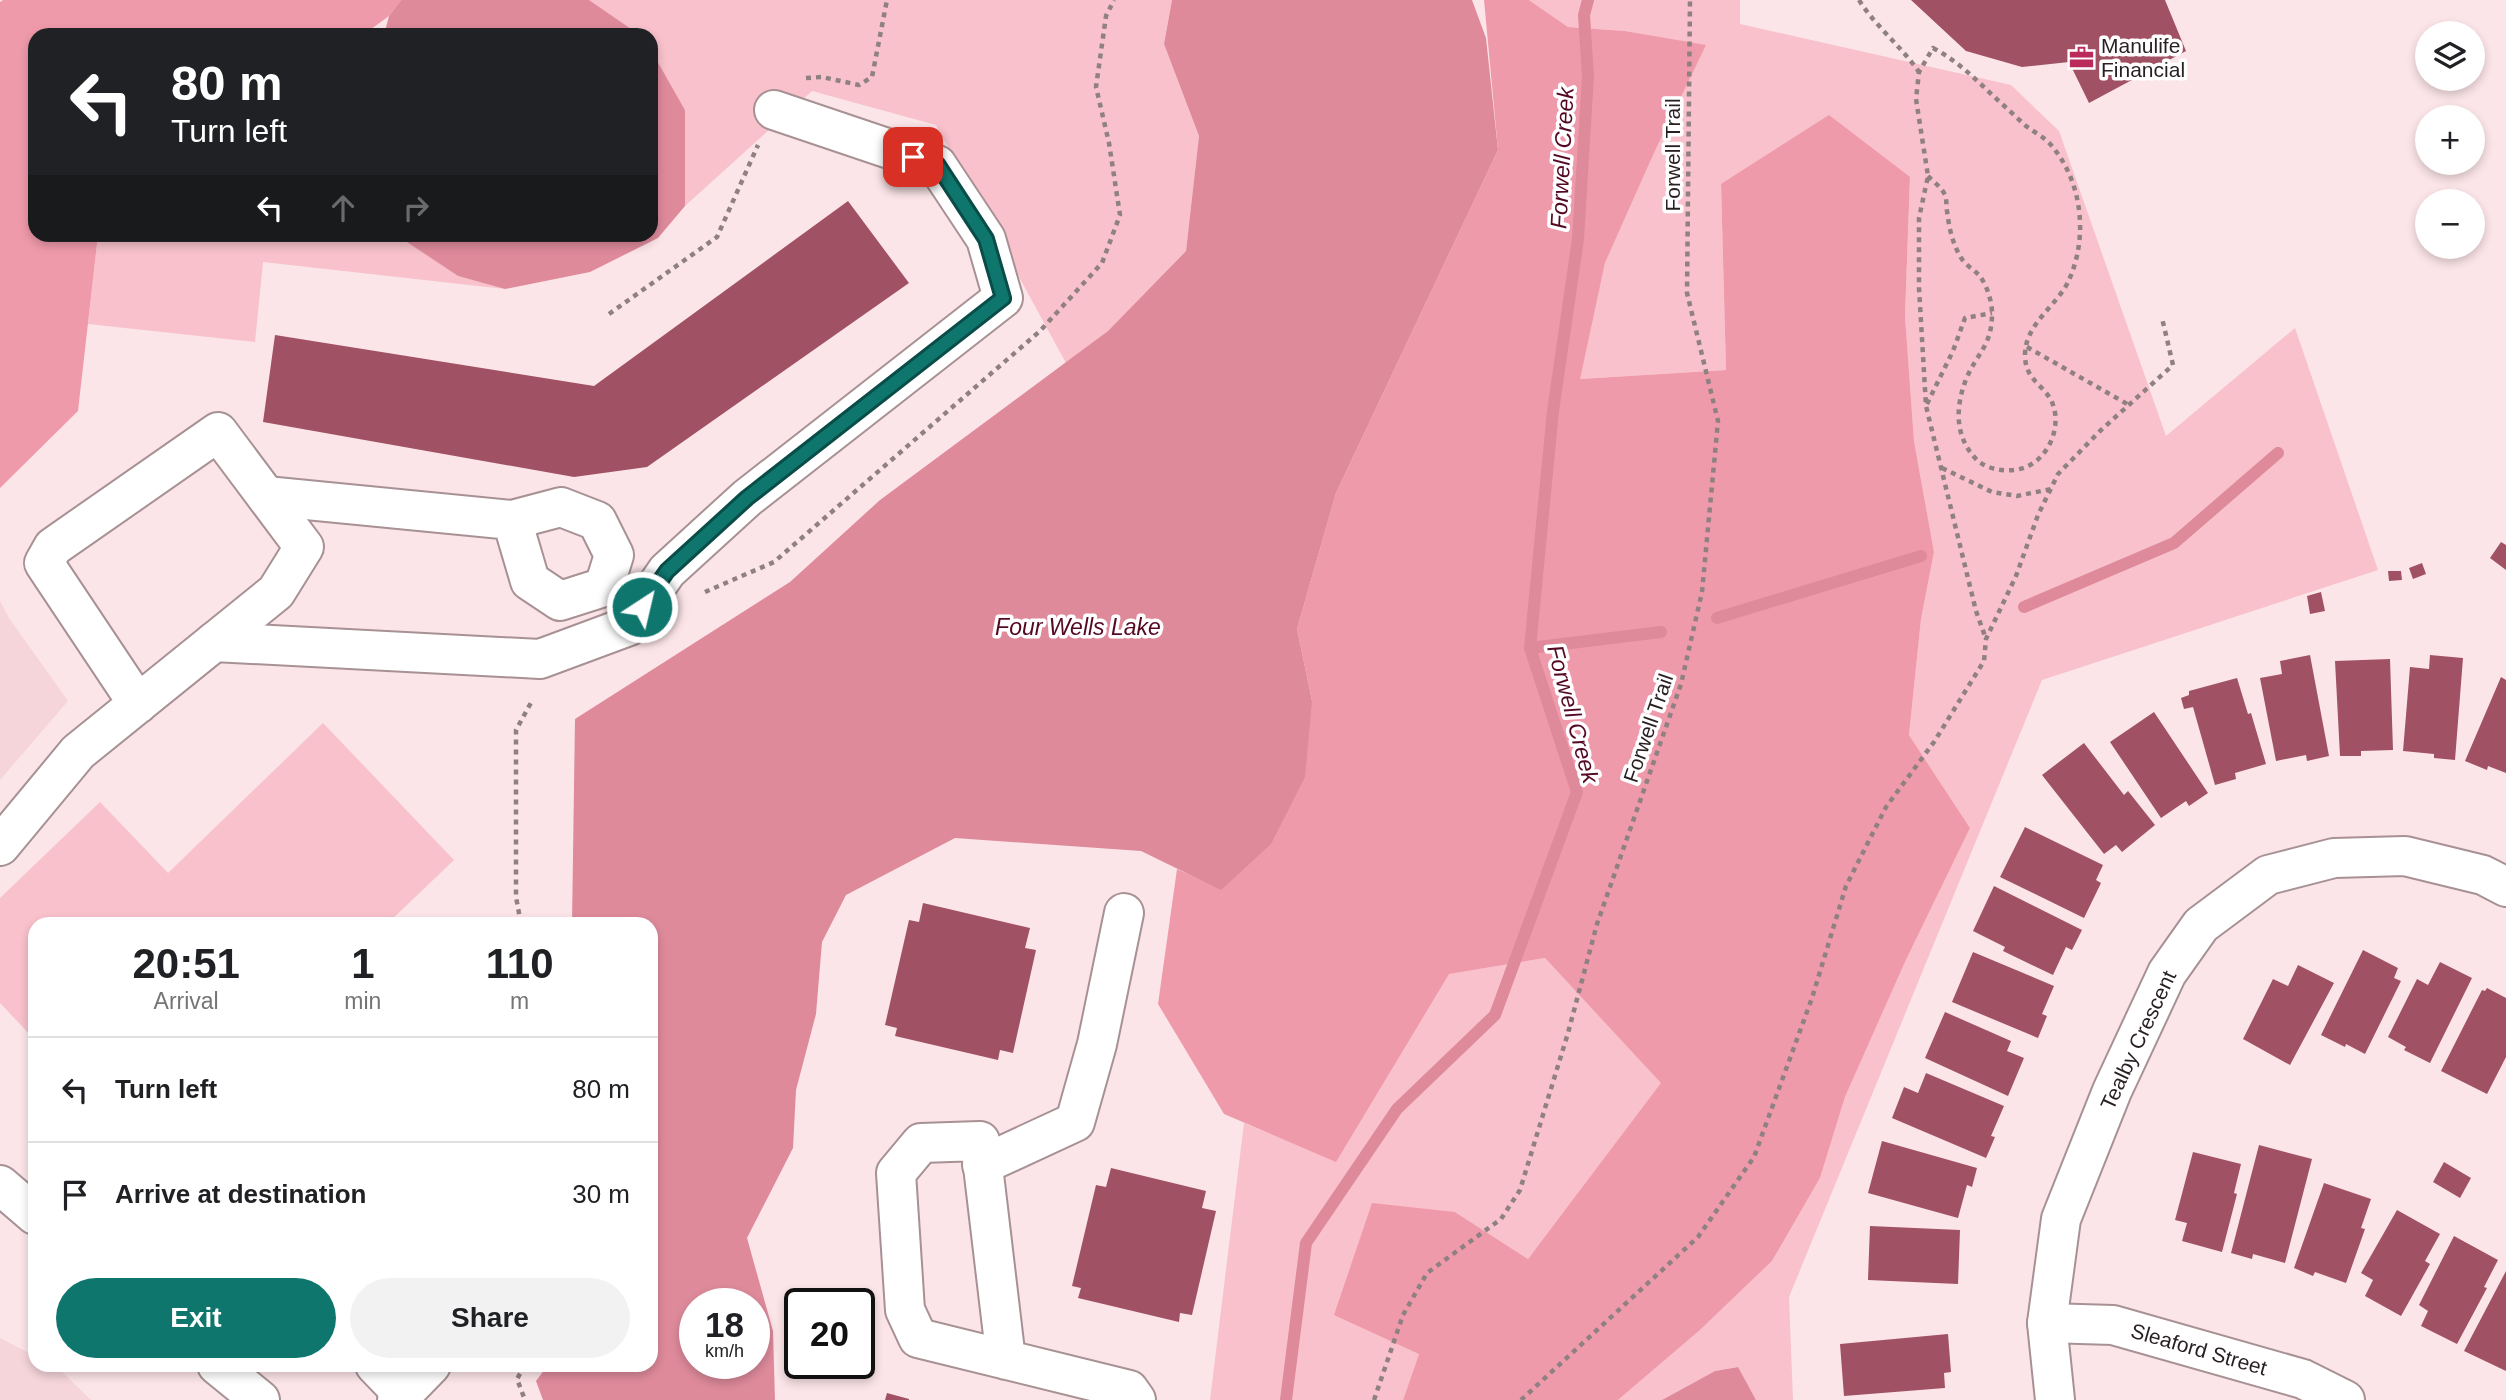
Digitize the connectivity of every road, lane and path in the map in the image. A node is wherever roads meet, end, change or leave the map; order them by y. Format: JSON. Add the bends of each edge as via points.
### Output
{"nodes":[{"id":1,"x":887,"y":0,"type":"edge"},
{"id":2,"x":1690,"y":0,"type":"edge"},
{"id":3,"x":1859,"y":0,"type":"edge"},
{"id":4,"x":1919,"y":72,"type":"junction"},
{"id":5,"x":774,"y":110,"type":"junction"},
{"id":6,"x":1927,"y":176,"type":"junction"},
{"id":7,"x":1992,"y":313,"type":"junction"},
{"id":8,"x":609,"y":314,"type":"dead end"},
{"id":9,"x":2162,"y":318,"type":"dead end"},
{"id":10,"x":2027,"y":347,"type":"junction"},
{"id":11,"x":2129,"y":405,"type":"junction"},
{"id":12,"x":1926,"y":406,"type":"junction"},
{"id":13,"x":1941,"y":467,"type":"junction"},
{"id":14,"x":2051,"y":488,"type":"junction"},
{"id":15,"x":266,"y":496,"type":"junction"},
{"id":16,"x":512,"y":520,"type":"dead end"},
{"id":17,"x":1986,"y":639,"type":"junction"},
{"id":18,"x":214,"y":642,"type":"junction"},
{"id":19,"x":540,"y":659,"type":"junction"},
{"id":20,"x":138,"y":704,"type":"junction"},
{"id":21,"x":0,"y":846,"type":"edge"},
{"id":22,"x":2506,"y":887,"type":"edge"},
{"id":23,"x":1124,"y":913,"type":"dead end"},
{"id":24,"x":519,"y":917,"type":"edge"},
{"id":25,"x":982,"y":1165,"type":"junction"},
{"id":26,"x":0,"y":1185,"type":"edge"},
{"id":27,"x":28,"y":1209,"type":"edge"},
{"id":28,"x":2047,"y":1323,"type":"junction"},
{"id":29,"x":1006,"y":1360,"type":"junction"},
{"id":30,"x":226,"y":1372,"type":"edge"},
{"id":31,"x":380,"y":1372,"type":"edge"},
{"id":32,"x":424,"y":1372,"type":"edge"},
{"id":33,"x":521,"y":1372,"type":"edge"},
{"id":34,"x":400,"y":1397,"type":"edge"},
{"id":35,"x":525,"y":1399,"type":"edge"},
{"id":36,"x":260,"y":1400,"type":"edge"},
{"id":37,"x":518,"y":1400,"type":"edge"},
{"id":38,"x":1136,"y":1400,"type":"edge"},
{"id":39,"x":1374,"y":1400,"type":"edge"},
{"id":40,"x":1521,"y":1400,"type":"edge"},
{"id":41,"x":2055,"y":1400,"type":"edge"},
{"id":42,"x":2345,"y":1400,"type":"edge"}],
"edges":[{"from":1,"to":5,"type":"path","via":[[872,77],[859,85],[822,76],[798,79]]},
{"from":2,"to":39,"type":"path","name":"Forwell Trail","via":[[1687,293],[1718,421],[1702,592],[1681,684],[1597,924],[1520,1190],[1501,1219],[1427,1273],[1403,1315]]},
{"from":3,"to":4,"type":"path"},
{"from":4,"to":6,"type":"path","via":[[1916,99]]},
{"from":4,"to":10,"type":"path","via":[[1933,48],[1951,57],[2050,143],[2075,185],[2080,227],[2077,257],[2067,285],[2028,336]]},
{"from":5,"to":8,"type":"path","via":[[717,237]]},
{"from":5,"to":19,"type":"street","via":[[937,164],[986,239],[1003,298],[747,498],[667,571],[629,626]]},
{"from":6,"to":7,"type":"path","via":[[1945,195],[1950,235],[1961,258],[1980,276]]},
{"from":6,"to":12,"type":"path","via":[[1919,218]]},
{"from":7,"to":10,"type":"path","via":[[1990,339],[1968,375],[1959,403],[1959,427],[1967,450],[1985,467],[2026,467],[2043,456],[2054,436],[2055,415],[2050,400],[2033,381],[2025,357]]},
{"from":7,"to":12,"type":"path","via":[[1965,318]]},
{"from":9,"to":11,"type":"path","via":[[2173,365]]},
{"from":10,"to":11,"type":"path"},
{"from":11,"to":14,"type":"path","via":[[2058,474]]},
{"from":12,"to":13,"type":"path"},
{"from":13,"to":14,"type":"path","via":[[1992,492],[2017,496]]},
{"from":13,"to":17,"type":"path"},
{"from":14,"to":17,"type":"path"},
{"from":15,"to":16,"type":"street"},
{"from":15,"to":18,"type":"street","via":[[304,547],[276,592]]},
{"from":15,"to":20,"type":"street","via":[[218,432],[53,547],[44,563]]},
{"from":17,"to":40,"type":"path","via":[[1984,661],[1934,743],[1886,807],[1846,886],[1812,998],[1754,1157],[1698,1237]]},
{"from":18,"to":19,"type":"street"},
{"from":18,"to":20,"type":"street"},
{"from":19,"to":24,"type":"path","via":[[537,693],[516,730]]},
{"from":20,"to":21,"type":"street","via":[[78,752]]},
{"from":22,"to":28,"type":"street","name":"Tealby Crescent","via":[[2483,875],[2405,856],[2334,858],[2268,875],[2201,925],[2156,997],[2061,1219]]},
{"from":23,"to":25,"type":"street","via":[[1097,1044],[1075,1122]]},
{"from":25,"to":29,"type":"street"},
{"from":25,"to":29,"type":"street","via":[[980,1141],[921,1143],[896,1173],[905,1310],[918,1338]]},
{"from":26,"to":27,"type":"street"},
{"from":28,"to":41,"type":"street","name":"Tealby Crescent"},
{"from":28,"to":42,"type":"street","name":"Sleaford Street","via":[[2113,1325],[2303,1379]]},
{"from":29,"to":38,"type":"street","via":[[1129,1390]]},
{"from":30,"to":36,"type":"street"},
{"from":31,"to":34,"type":"street"},
{"from":32,"to":34,"type":"street"},
{"from":33,"to":35,"type":"path","via":[[517,1379]]},
{"from":35,"to":37,"type":"path"}]}
